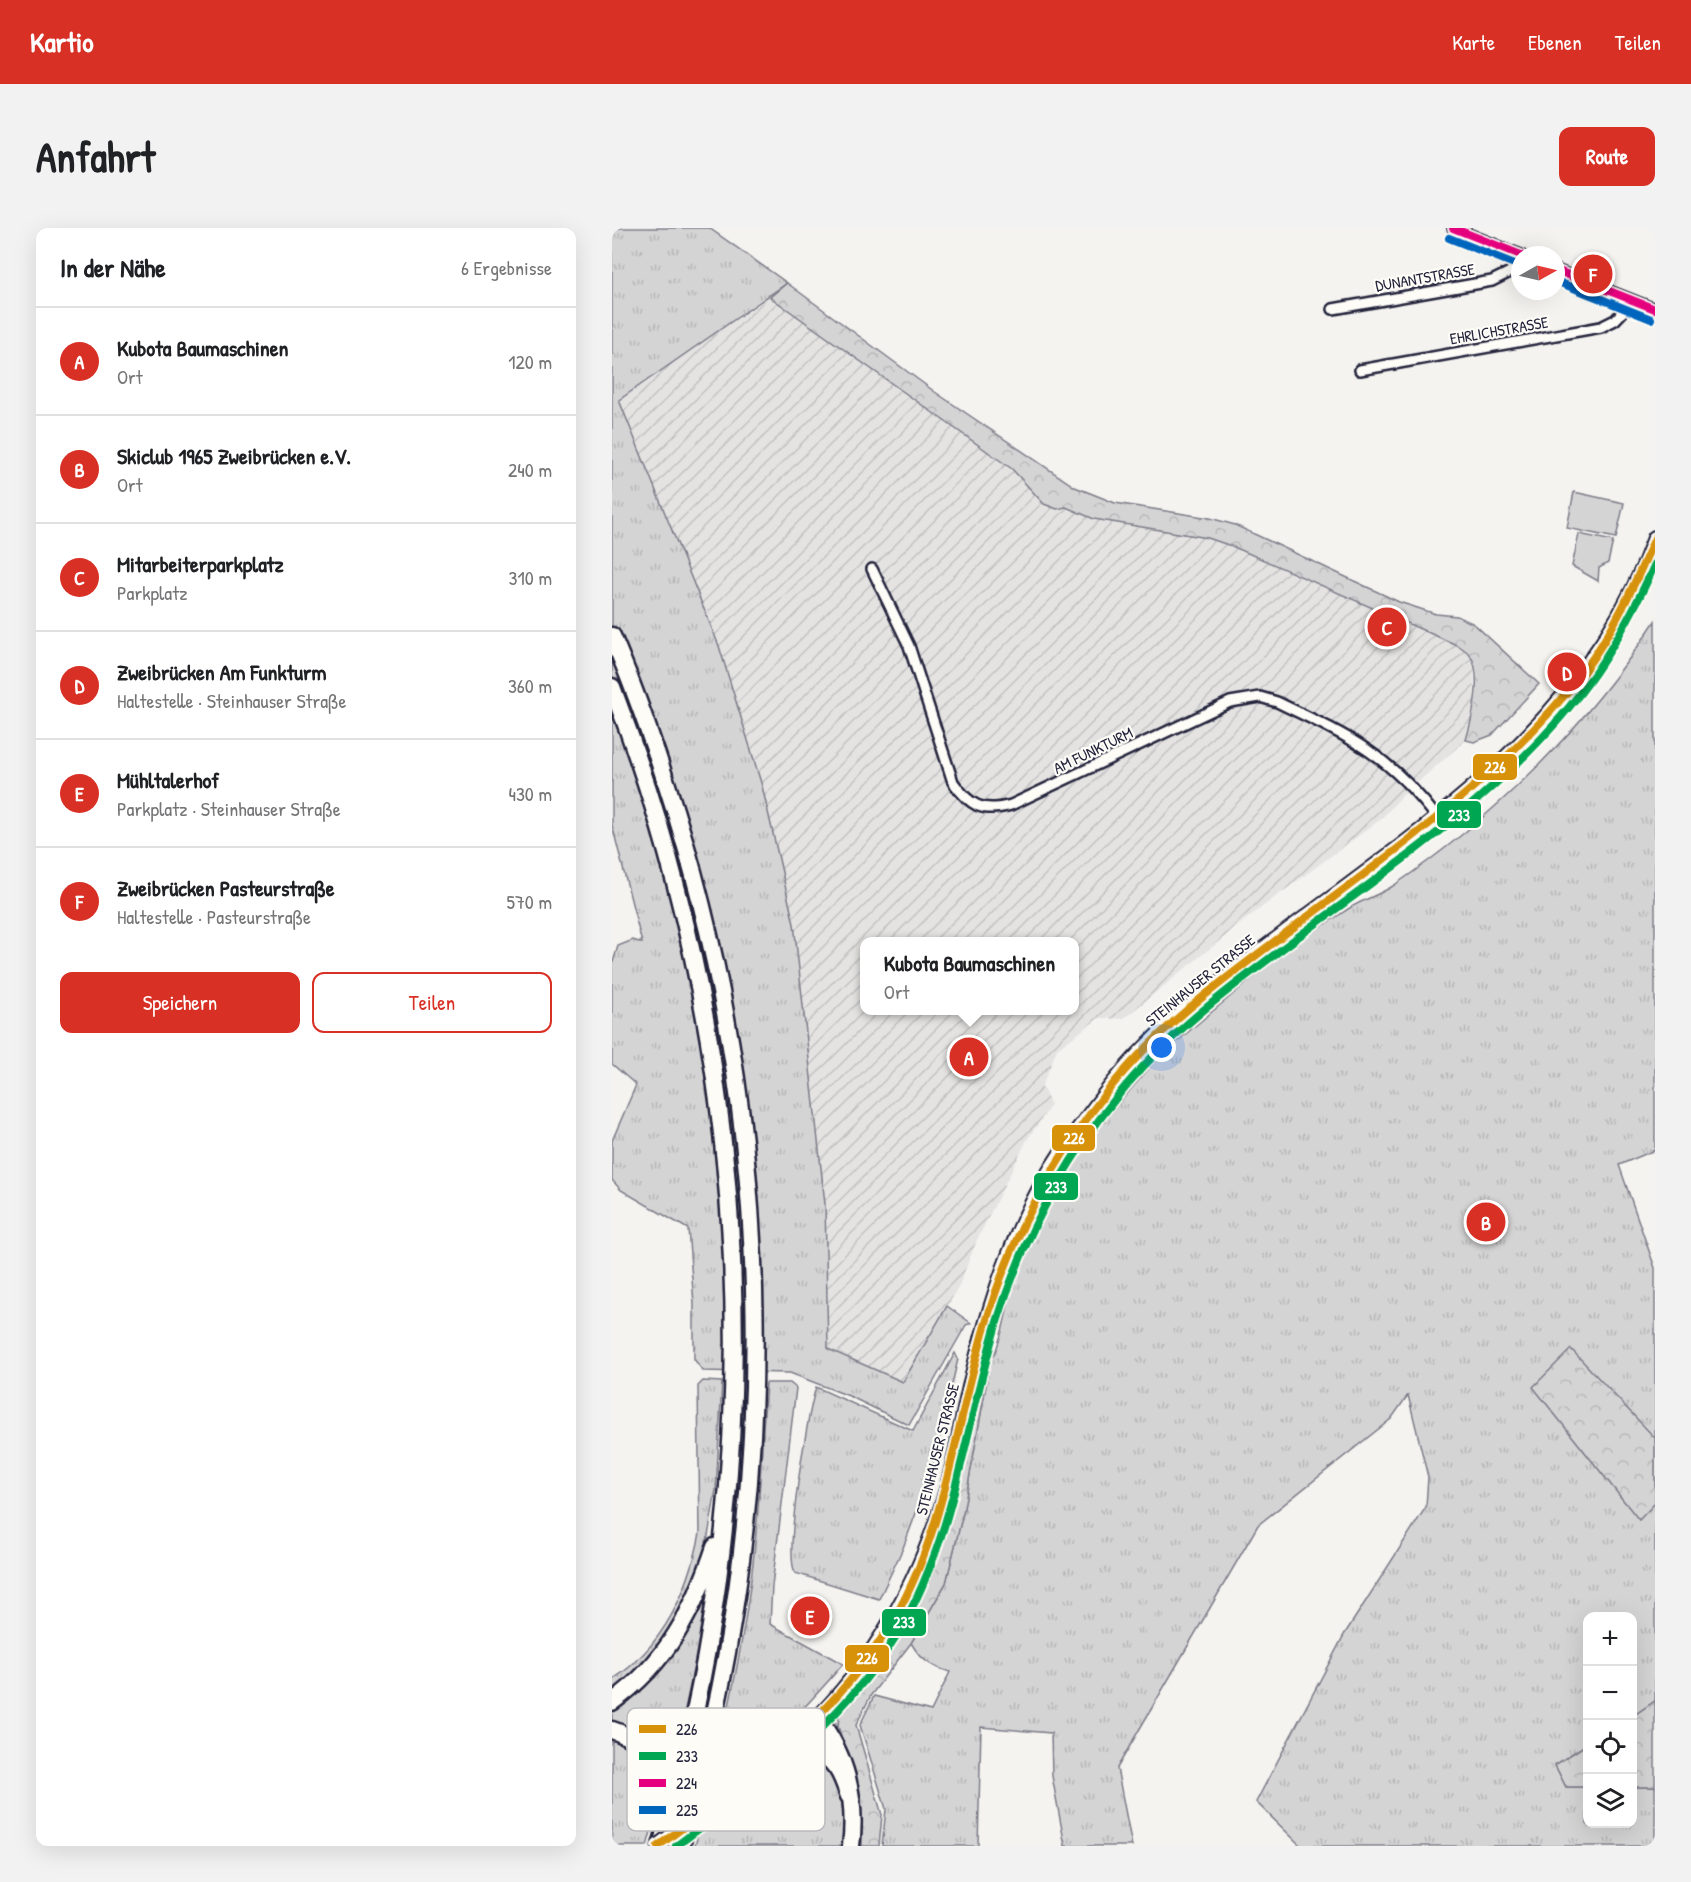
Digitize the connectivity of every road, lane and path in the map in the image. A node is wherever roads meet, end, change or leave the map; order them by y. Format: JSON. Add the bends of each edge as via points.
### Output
{"nodes":[{"id":1,"x":1453,"y":228,"type":"edge"},
{"id":2,"x":1511,"y":251,"type":"edge"},
{"id":3,"x":1511,"y":272,"type":"edge"},
{"id":4,"x":1565,"y":274,"type":"edge"},
{"id":5,"x":1633,"y":301,"type":"junction"},
{"id":6,"x":1333,"y":309,"type":"dead end"},
{"id":7,"x":1655,"y":309,"type":"edge"},
{"id":8,"x":1360,"y":369,"type":"dead end"},
{"id":9,"x":1655,"y":538,"type":"edge"},
{"id":10,"x":872,"y":569,"type":"dead end"},
{"id":11,"x":612,"y":636,"type":"edge"},
{"id":12,"x":612,"y":687,"type":"edge"},
{"id":13,"x":1438,"y":819,"type":"junction"},
{"id":14,"x":727,"y":1513,"type":"junction"},
{"id":15,"x":612,"y":1702,"type":"edge"},
{"id":16,"x":695,"y":1708,"type":"edge"},
{"id":17,"x":716,"y":1708,"type":"edge"},
{"id":18,"x":825,"y":1709,"type":"edge"},
{"id":19,"x":612,"y":1730,"type":"edge"},
{"id":20,"x":825,"y":1730,"type":"edge"},
{"id":21,"x":627,"y":1736,"type":"edge"},
{"id":22,"x":825,"y":1755,"type":"edge"},
{"id":23,"x":825,"y":1759,"type":"edge"},
{"id":24,"x":829,"y":1760,"type":"junction"},
{"id":25,"x":849,"y":1796,"type":"junction"},
{"id":26,"x":660,"y":1831,"type":"edge"},
{"id":27,"x":663,"y":1831,"type":"edge"},
{"id":28,"x":678,"y":1831,"type":"edge"},
{"id":29,"x":686,"y":1831,"type":"edge"},
{"id":30,"x":691,"y":1831,"type":"edge"},
{"id":31,"x":658,"y":1846,"type":"edge"},
{"id":32,"x":681,"y":1846,"type":"edge"},
{"id":33,"x":689,"y":1846,"type":"edge"},
{"id":34,"x":851,"y":1846,"type":"edge"}],
"edges":[{"from":1,"to":2,"type":"street"},
{"from":3,"to":6,"type":"street","name":"DUNANTSTRASSE","via":[[1492,281]]},
{"from":4,"to":5,"type":"street"},
{"from":5,"to":7,"type":"street"},
{"from":5,"to":8,"type":"street","name":"EHRLICHSTRASSE","via":[[1615,320],[1601,327]]},
{"from":9,"to":13,"type":"main road","name":"STEINHAUSER STRASSE","via":[[1609,635],[1581,675],[1517,749]]},
{"from":10,"to":13,"type":"street","name":"AM FUNKTURM","via":[[909,646],[953,782],[982,808],[1011,805],[1230,702],[1260,697],[1374,752],[1393,767]]},
{"from":11,"to":17,"type":"highway","via":[[648,728],[700,895],[732,1050],[750,1203],[755,1392],[748,1504]]},
{"from":12,"to":14,"type":"highway","via":[[683,904],[720,1102],[730,1192],[735,1310]]},
{"from":13,"to":18,"type":"main road","name":"STEINHAUSER STRASSE","via":[[1164,1029],[1128,1066],[1073,1136],[1037,1195],[1006,1264],[985,1326],[942,1507],[921,1565],[893,1621],[864,1664]]},
{"from":14,"to":15,"type":"highway","via":[[703,1584],[684,1623],[648,1672]]},
{"from":14,"to":16,"type":"highway","via":[[709,1645]]},
{"from":19,"to":21,"type":"highway"},
{"from":20,"to":25,"type":"highway","via":[[840,1753]]},
{"from":22,"to":24,"type":"highway"},
{"from":23,"to":24,"type":"highway"},
{"from":24,"to":25,"type":"highway"},
{"from":25,"to":34,"type":"highway"},
{"from":26,"to":31,"type":"highway"},
{"from":27,"to":31,"type":"highway"},
{"from":28,"to":31,"type":"main road","name":"STEINHAUSER STRASSE","bridge":true},
{"from":29,"to":32,"type":"highway"},
{"from":30,"to":33,"type":"highway"}]}
